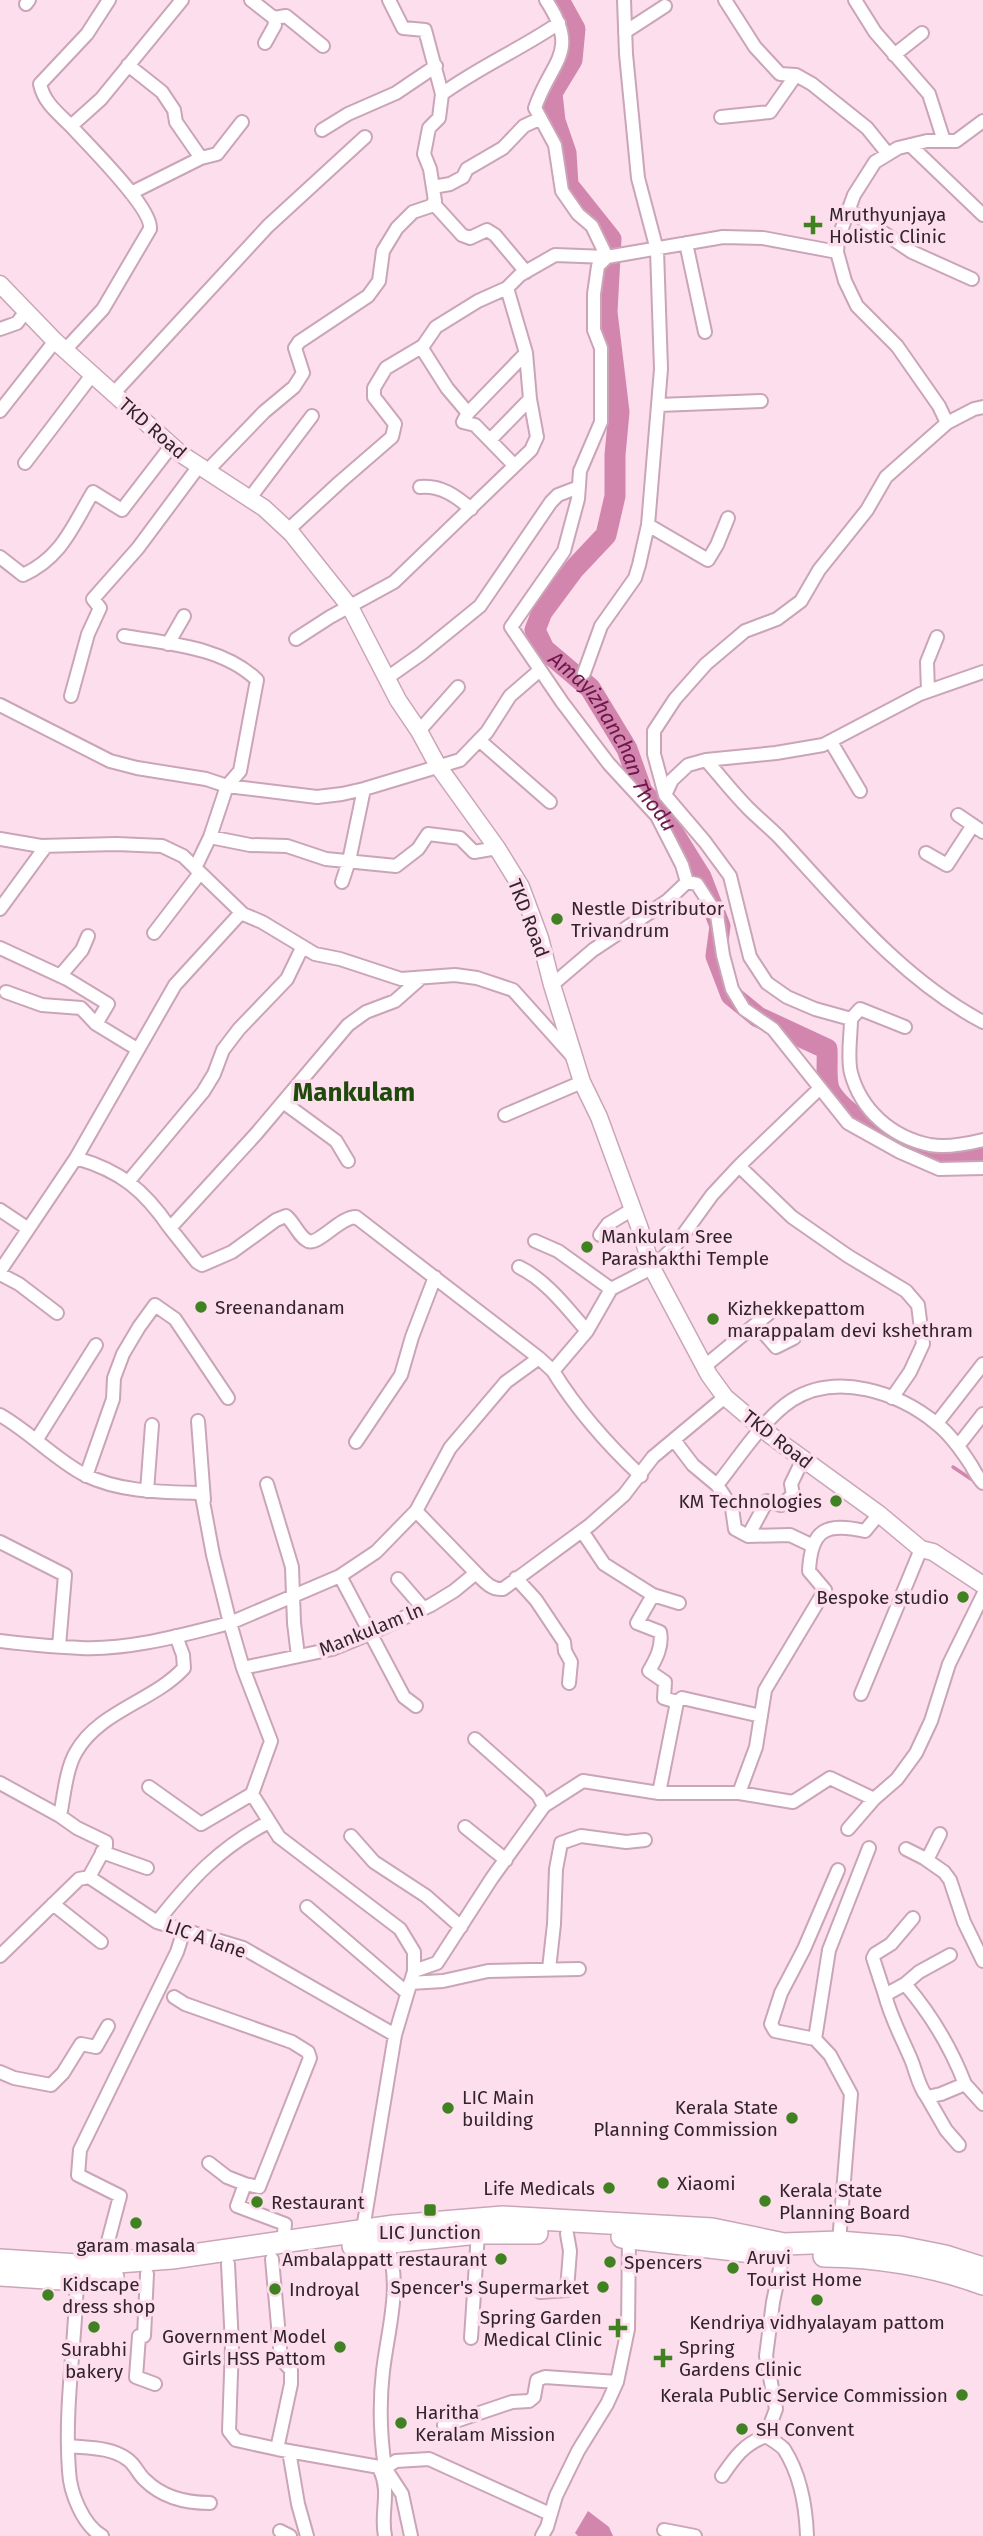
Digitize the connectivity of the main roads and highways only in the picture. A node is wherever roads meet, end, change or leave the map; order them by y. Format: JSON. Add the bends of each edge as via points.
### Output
{"nodes":[{"id":1,"x":361,"y":2238,"type":"junction"},
{"id":2,"x":784,"y":2250,"type":"junction"},
{"id":3,"x":278,"y":2251,"type":"junction"},
{"id":4,"x":0,"y":2260,"type":"edge"},
{"id":5,"x":983,"y":2268,"type":"edge"},
{"id":6,"x":77,"y":2272,"type":"junction"},
{"id":7,"x":0,"y":2275,"type":"edge"},
{"id":8,"x":983,"y":2284,"type":"edge"}],
"edges":[{"from":1,"to":2,"type":"main road","via":[[386,2242],[478,2233],[567,2234]]},
{"from":1,"to":2,"type":"main road","via":[[439,2221],[503,2217],[712,2230]]},
{"from":1,"to":3,"type":"main road"},
{"from":2,"to":5,"type":"main road","via":[[839,2242],[900,2247]]},
{"from":2,"to":8,"type":"main road","via":[[920,2267]]},
{"from":3,"to":6,"type":"main road","via":[[102,2264]]},
{"from":3,"to":6,"type":"main road","via":[[228,2264],[148,2273]]},
{"from":4,"to":6,"type":"main road"},
{"from":6,"to":7,"type":"main road"}]}
